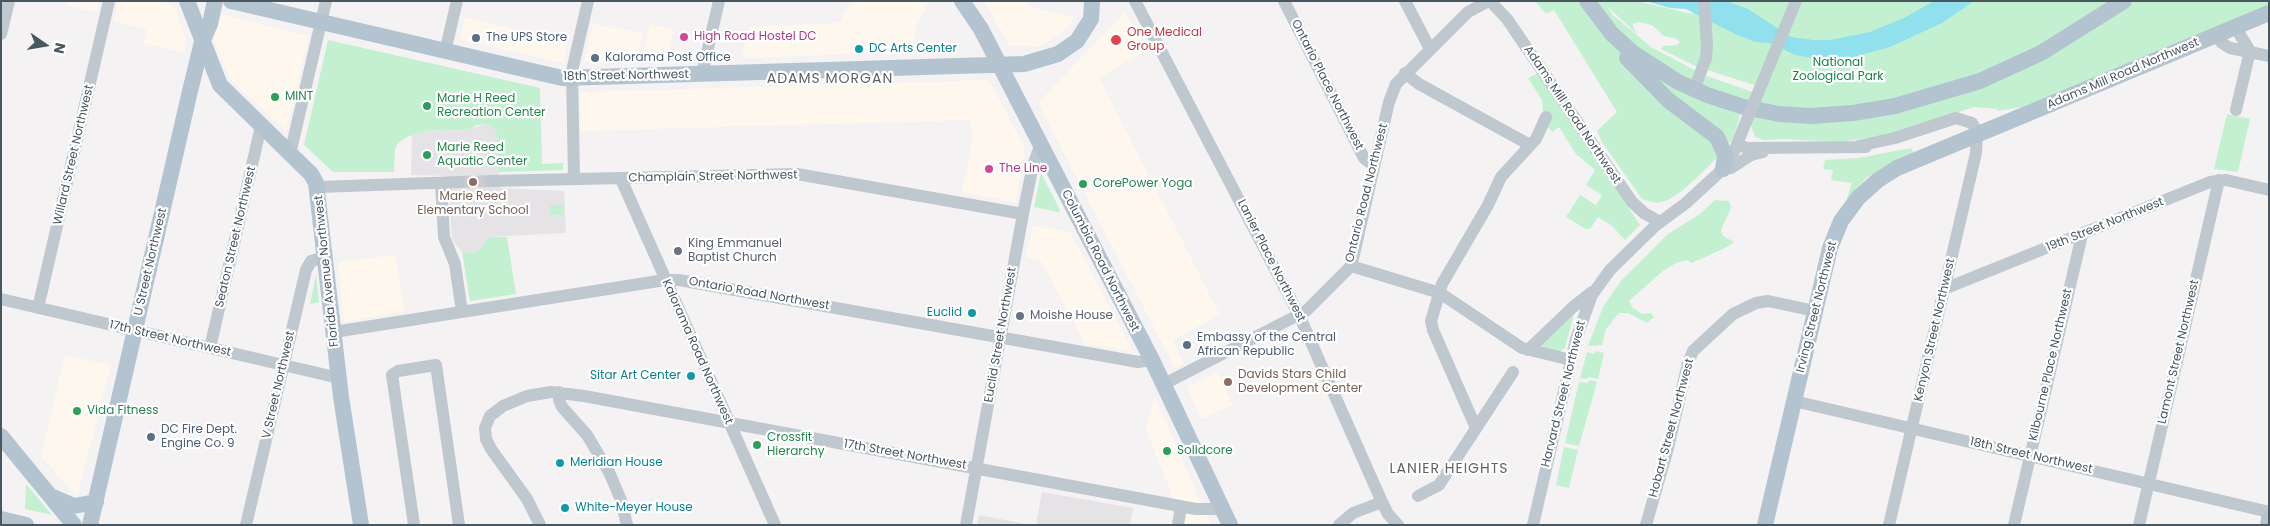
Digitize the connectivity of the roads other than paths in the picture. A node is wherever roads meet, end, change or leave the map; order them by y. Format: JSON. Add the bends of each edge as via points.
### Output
{"nodes":[{"id":1,"x":9,"y":1,"type":"edge"},
{"id":2,"x":109,"y":1,"type":"edge"},
{"id":3,"x":187,"y":1,"type":"edge"},
{"id":4,"x":215,"y":1,"type":"edge"},
{"id":5,"x":231,"y":1,"type":"edge"},
{"id":6,"x":326,"y":1,"type":"edge"},
{"id":7,"x":457,"y":1,"type":"edge"},
{"id":8,"x":588,"y":1,"type":"edge"},
{"id":9,"x":718,"y":1,"type":"edge"},
{"id":10,"x":1092,"y":1,"type":"edge"},
{"id":11,"x":1102,"y":1,"type":"edge"},
{"id":12,"x":1135,"y":1,"type":"edge"},
{"id":13,"x":1284,"y":1,"type":"edge"},
{"id":14,"x":1405,"y":1,"type":"edge"},
{"id":15,"x":1489,"y":1,"type":"edge"},
{"id":16,"x":1587,"y":1,"type":"edge"},
{"id":17,"x":1704,"y":1,"type":"edge"},
{"id":18,"x":1796,"y":1,"type":"edge"},
{"id":19,"x":2124,"y":1,"type":"edge"},
{"id":20,"x":963,"y":2,"type":"edge"},
{"id":21,"x":2269,"y":14,"type":"edge"},
{"id":22,"x":1091,"y":20,"type":"junction"},
{"id":23,"x":1601,"y":21,"type":"junction"},
{"id":24,"x":321,"y":23,"type":"junction"},
{"id":25,"x":2235,"y":28,"type":"junction"},
{"id":26,"x":1,"y":34,"type":"edge"},
{"id":27,"x":2216,"y":36,"type":"junction"},
{"id":28,"x":202,"y":42,"type":"junction"},
{"id":29,"x":1430,"y":49,"type":"junction"},
{"id":30,"x":2250,"y":51,"type":"junction"},
{"id":31,"x":445,"y":52,"type":"junction"},
{"id":32,"x":2269,"y":56,"type":"edge"},
{"id":33,"x":999,"y":65,"type":"junction"},
{"id":34,"x":1405,"y":73,"type":"junction"},
{"id":35,"x":702,"y":74,"type":"junction"},
{"id":36,"x":572,"y":78,"type":"junction"},
{"id":37,"x":220,"y":85,"type":"junction"},
{"id":38,"x":1694,"y":90,"type":"junction"},
{"id":39,"x":190,"y":91,"type":"junction"},
{"id":40,"x":2236,"y":110,"type":"dead end"},
{"id":41,"x":1546,"y":117,"type":"dead end"},
{"id":42,"x":261,"y":126,"type":"junction"},
{"id":43,"x":1976,"y":135,"type":"junction"},
{"id":44,"x":1717,"y":137,"type":"junction"},
{"id":45,"x":1530,"y":145,"type":"junction"},
{"id":46,"x":1737,"y":145,"type":"junction"},
{"id":47,"x":1040,"y":146,"type":"junction"},
{"id":48,"x":1782,"y":147,"type":"junction"},
{"id":49,"x":290,"y":154,"type":"junction"},
{"id":50,"x":1374,"y":166,"type":"junction"},
{"id":51,"x":1723,"y":170,"type":"junction"},
{"id":52,"x":574,"y":179,"type":"junction"},
{"id":53,"x":621,"y":179,"type":"junction"},
{"id":54,"x":2219,"y":180,"type":"junction"},
{"id":55,"x":490,"y":181,"type":"tunnel mouth"},
{"id":56,"x":460,"y":182,"type":"tunnel mouth"},
{"id":57,"x":441,"y":183,"type":"junction"},
{"id":58,"x":318,"y":187,"type":"junction"},
{"id":59,"x":2269,"y":190,"type":"edge"},
{"id":60,"x":1023,"y":214,"type":"junction"},
{"id":61,"x":1660,"y":222,"type":"junction"},
{"id":62,"x":2082,"y":235,"type":"junction"},
{"id":63,"x":325,"y":257,"type":"junction"},
{"id":64,"x":1350,"y":266,"type":"junction"},
{"id":65,"x":665,"y":280,"type":"junction"},
{"id":66,"x":1944,"y":289,"type":"junction"},
{"id":67,"x":1594,"y":290,"type":"junction"},
{"id":68,"x":1440,"y":293,"type":"junction"},
{"id":69,"x":1,"y":299,"type":"edge"},
{"id":70,"x":38,"y":308,"type":"junction"},
{"id":71,"x":1815,"y":311,"type":"junction"},
{"id":72,"x":462,"y":312,"type":"junction"},
{"id":73,"x":1299,"y":315,"type":"junction"},
{"id":74,"x":135,"y":331,"type":"junction"},
{"id":75,"x":334,"y":332,"type":"junction"},
{"id":76,"x":1000,"y":338,"type":"junction"},
{"id":77,"x":210,"y":348,"type":"junction"},
{"id":78,"x":1528,"y":350,"type":"junction"},
{"id":79,"x":1152,"y":360,"type":"junction"},
{"id":80,"x":1572,"y":360,"type":"junction"},
{"id":81,"x":283,"y":366,"type":"junction"},
{"id":82,"x":1513,"y":372,"type":"dead end"},
{"id":83,"x":339,"y":378,"type":"junction"},
{"id":84,"x":1164,"y":384,"type":"junction"},
{"id":85,"x":559,"y":392,"type":"junction"},
{"id":86,"x":1794,"y":401,"type":"junction"},
{"id":87,"x":730,"y":424,"type":"junction"},
{"id":88,"x":1476,"y":428,"type":"junction"},
{"id":89,"x":1912,"y":428,"type":"junction"},
{"id":90,"x":1,"y":436,"type":"edge"},
{"id":91,"x":2030,"y":456,"type":"junction"},
{"id":92,"x":976,"y":468,"type":"junction"},
{"id":93,"x":2148,"y":484,"type":"junction"},
{"id":94,"x":1418,"y":496,"type":"dead end"},
{"id":95,"x":53,"y":497,"type":"junction"},
{"id":96,"x":96,"y":502,"type":"junction"},
{"id":97,"x":1382,"y":502,"type":"junction"},
{"id":98,"x":1221,"y":505,"type":"junction"},
{"id":99,"x":1181,"y":506,"type":"junction"},
{"id":100,"x":2269,"y":512,"type":"edge"},
{"id":101,"x":1,"y":519,"type":"edge"},
{"id":102,"x":2269,"y":519,"type":"edge"},
{"id":103,"x":26,"y":525,"type":"edge"},
{"id":104,"x":74,"y":525,"type":"edge"},
{"id":105,"x":90,"y":525,"type":"edge"},
{"id":106,"x":246,"y":525,"type":"edge"},
{"id":107,"x":361,"y":525,"type":"edge"},
{"id":108,"x":414,"y":525,"type":"edge"},
{"id":109,"x":459,"y":525,"type":"edge"},
{"id":110,"x":540,"y":525,"type":"edge"},
{"id":111,"x":627,"y":525,"type":"edge"},
{"id":112,"x":775,"y":525,"type":"edge"},
{"id":113,"x":966,"y":525,"type":"edge"},
{"id":114,"x":1178,"y":525,"type":"edge"},
{"id":115,"x":1230,"y":525,"type":"edge"},
{"id":116,"x":1339,"y":525,"type":"edge"},
{"id":117,"x":1398,"y":525,"type":"edge"},
{"id":118,"x":1533,"y":525,"type":"edge"},
{"id":119,"x":1646,"y":525,"type":"edge"},
{"id":120,"x":1765,"y":525,"type":"edge"},
{"id":121,"x":1889,"y":525,"type":"edge"},
{"id":122,"x":2014,"y":525,"type":"edge"},
{"id":123,"x":2139,"y":525,"type":"edge"},
{"id":124,"x":2268,"y":525,"type":"edge"}],
"edges":[{"from":1,"to":26,"type":"street"},
{"from":2,"to":70,"type":"street","name":"Willard Street Northwest"},
{"from":3,"to":28,"type":"main road","name":"Florida Avenue Northwest"},
{"from":4,"to":28,"type":"main road","name":"U Street Northwest"},
{"from":5,"to":24,"type":"main road","name":"18th Street Northwest"},
{"from":6,"to":24,"type":"street"},
{"from":7,"to":31,"type":"street"},
{"from":8,"to":36,"type":"street"},
{"from":9,"to":35,"type":"street"},
{"from":10,"to":22,"type":"main road"},
{"from":11,"to":22,"type":"main road","via":[[1097,15]]},
{"from":12,"to":73,"type":"street","name":"Lanier Place Northwest"},
{"from":13,"to":50,"type":"street","name":"Ontario Place Northwest","via":[[1364,158]]},
{"from":14,"to":29,"type":"street"},
{"from":15,"to":29,"type":"street","name":"Ontario Road Northwest","via":[[1468,12]]},
{"from":15,"to":61,"type":"street","name":"Adams Mill Road Northwest","via":[[1507,19],[1632,202]]},
{"from":16,"to":23,"type":"main road"},
{"from":17,"to":38,"type":"street","via":[[1706,58]]},
{"from":18,"to":46,"type":"street","name":"Harvard Street Northwest","bridge":true},
{"from":19,"to":38,"type":"main road","via":[[2052,47],[2011,68],[1945,92],[1884,108],[1832,115],[1779,114],[1739,106]]},
{"from":20,"to":33,"type":"main road","name":"Columbia Road Northwest","via":[[982,29]]},
{"from":21,"to":25,"type":"main road","name":"Adams Mill Road Northwest"},
{"from":22,"to":33,"type":"main road","via":[[1077,41],[1058,54],[1031,62]]},
{"from":23,"to":38,"type":"main road","via":[[1642,60]]},
{"from":23,"to":44,"type":"main road","via":[[1620,50],[1651,83]]},
{"from":24,"to":31,"type":"main road","name":"18th Street Northwest"},
{"from":24,"to":49,"type":"street"},
{"from":25,"to":27,"type":"main road","name":"Adams Mill Road Northwest"},
{"from":25,"to":30,"type":"street"},
{"from":27,"to":30,"type":"street","via":[[2225,45]]},
{"from":27,"to":43,"type":"main road","name":"Adams Mill Road Northwest"},
{"from":28,"to":37,"type":"main road","name":"Florida Avenue Northwest"},
{"from":28,"to":39,"type":"main road","name":"U Street Northwest"},
{"from":29,"to":34,"type":"street","name":"Ontario Road Northwest"},
{"from":30,"to":32,"type":"street"},
{"from":30,"to":40,"type":"street"},
{"from":31,"to":36,"type":"main road","name":"18th Street Northwest","via":[[553,77]]},
{"from":33,"to":35,"type":"main road","name":"18th Street Northwest"},
{"from":33,"to":47,"type":"main road","name":"Columbia Road Northwest"},
{"from":34,"to":45,"type":"street","via":[[1419,84]]},
{"from":34,"to":50,"type":"street","name":"Ontario Road Northwest","via":[[1396,84],[1389,102]]},
{"from":35,"to":36,"type":"main road","name":"18th Street Northwest"},
{"from":36,"to":52,"type":"street"},
{"from":37,"to":39,"type":"main road","via":[[202,84]]},
{"from":37,"to":42,"type":"main road","name":"Florida Avenue Northwest"},
{"from":39,"to":74,"type":"main road","name":"U Street Northwest"},
{"from":41,"to":45,"type":"street"},
{"from":42,"to":49,"type":"main road","name":"Florida Avenue Northwest"},
{"from":42,"to":77,"type":"street","name":"Seaton Street Northwest"},
{"from":43,"to":48,"type":"street","via":[[1976,126],[1956,118],[1858,146]]},
{"from":43,"to":66,"type":"street","name":"Kenyon Street Northwest","via":[[1976,153]]},
{"from":43,"to":71,"type":"main road","name":"Irving Street Northwest","via":[[1892,171],[1858,198],[1832,240]]},
{"from":44,"to":46,"type":"main road"},
{"from":44,"to":51,"type":"main road","via":[[1725,155]]},
{"from":45,"to":68,"type":"street","via":[[1501,177]]},
{"from":46,"to":48,"type":"street","via":[[1748,148]]},
{"from":46,"to":51,"type":"street","name":"Harvard Street Northwest"},
{"from":47,"to":60,"type":"street","name":"Euclid Street Northwest"},
{"from":47,"to":79,"type":"main road","name":"Columbia Road Northwest"},
{"from":48,"to":51,"type":"street","via":[[1751,155]]},
{"from":49,"to":58,"type":"main road","name":"Florida Avenue Northwest","via":[[313,176]]},
{"from":50,"to":64,"type":"street","name":"Ontario Road Northwest"},
{"from":51,"to":61,"type":"street","name":"Harvard Street Northwest"},
{"from":52,"to":53,"type":"street","name":"Champlain Street Northwest"},
{"from":52,"to":55,"type":"street","name":"Champlain Street Northwest"},
{"from":53,"to":60,"type":"street","name":"Champlain Street Northwest","via":[[797,174]]},
{"from":53,"to":65,"type":"street","name":"Kalorama Road Northwest"},
{"from":54,"to":59,"type":"street","name":"19th Street Northwest"},
{"from":54,"to":62,"type":"street","name":"19th Street Northwest"},
{"from":54,"to":93,"type":"street","name":"Lamont Street Northwest"},
{"from":56,"to":57,"type":"street"},
{"from":57,"to":58,"type":"street"},
{"from":57,"to":72,"type":"street","via":[[444,236],[455,264]]},
{"from":58,"to":63,"type":"main road","name":"Florida Avenue Northwest"},
{"from":60,"to":76,"type":"street","name":"Euclid Street Northwest"},
{"from":61,"to":67,"type":"street","name":"Harvard Street Northwest"},
{"from":62,"to":66,"type":"street","name":"19th Street Northwest"},
{"from":62,"to":91,"type":"street","name":"Kilbourne Place Northwest"},
{"from":63,"to":75,"type":"main road","name":"Florida Avenue Northwest"},
{"from":63,"to":81,"type":"street","name":"V Street Northwest","via":[[311,261],[307,267]]},
{"from":64,"to":68,"type":"street"},
{"from":64,"to":73,"type":"street","name":"Ontario Road Northwest","via":[[1311,307]]},
{"from":65,"to":72,"type":"street","name":"Ontario Road Northwest"},
{"from":65,"to":76,"type":"street","name":"Ontario Road Northwest"},
{"from":65,"to":87,"type":"street","name":"Kalorama Road Northwest"},
{"from":66,"to":89,"type":"street","name":"Kenyon Street Northwest"},
{"from":67,"to":78,"type":"street"},
{"from":67,"to":80,"type":"street","name":"Harvard Street Northwest","via":[[1580,326]]},
{"from":68,"to":78,"type":"street"},
{"from":68,"to":88,"type":"street","via":[[1431,324]]},
{"from":69,"to":70,"type":"street","name":"17th Street Northwest"},
{"from":70,"to":74,"type":"street","name":"17th Street Northwest"},
{"from":71,"to":86,"type":"main road","name":"Irving Street Northwest"},
{"from":71,"to":119,"type":"street","name":"Hobart Street Northwest","via":[[1768,301],[1756,303],[1733,314],[1693,352]]},
{"from":72,"to":75,"type":"street","name":"Ontario Road Northwest"},
{"from":73,"to":84,"type":"street","name":"Ontario Road Northwest"},
{"from":73,"to":97,"type":"street","name":"Lanier Place Northwest"},
{"from":74,"to":77,"type":"street","name":"17th Street Northwest"},
{"from":74,"to":96,"type":"main road","name":"U Street Northwest"},
{"from":75,"to":83,"type":"main road","name":"Florida Avenue Northwest"},
{"from":76,"to":79,"type":"street","name":"Ontario Road Northwest","via":[[1138,362]]},
{"from":76,"to":92,"type":"street","name":"Euclid Street Northwest"},
{"from":77,"to":81,"type":"street","name":"17th Street Northwest"},
{"from":78,"to":80,"type":"street"},
{"from":79,"to":84,"type":"main road","name":"Columbia Road Northwest"},
{"from":80,"to":118,"type":"street","name":"Harvard Street Northwest"},
{"from":81,"to":83,"type":"street","name":"17th Street Northwest"},
{"from":81,"to":106,"type":"street","name":"V Street Northwest"},
{"from":82,"to":88,"type":"street"},
{"from":83,"to":107,"type":"main road","name":"Florida Avenue Northwest"},
{"from":84,"to":98,"type":"main road","name":"Columbia Road Northwest"},
{"from":85,"to":87,"type":"street","name":"17th Street Northwest"},
{"from":85,"to":110,"type":"street","name":"17th Street Northwest","via":[[509,403],[494,412],[485,428],[491,449],[527,499]]},
{"from":85,"to":111,"type":"street","via":[[562,407],[587,435],[610,472]]},
{"from":86,"to":89,"type":"street","name":"18th Street Northwest"},
{"from":86,"to":120,"type":"main road","name":"Irving Street Northwest"},
{"from":87,"to":92,"type":"street","name":"17th Street Northwest"},
{"from":87,"to":112,"type":"street","name":"Kalorama Road Northwest"},
{"from":88,"to":94,"type":"street","via":[[1439,485]]},
{"from":89,"to":91,"type":"street","name":"18th Street Northwest"},
{"from":89,"to":121,"type":"street","name":"Kenyon Street Northwest"},
{"from":90,"to":95,"type":"main road"},
{"from":91,"to":93,"type":"street","name":"18th Street Northwest"},
{"from":91,"to":122,"type":"street","name":"Kilbourne Place Northwest"},
{"from":92,"to":99,"type":"street","name":"17th Street Northwest"},
{"from":92,"to":113,"type":"street","name":"Euclid Street Northwest"},
{"from":93,"to":100,"type":"street","name":"18th Street Northwest"},
{"from":93,"to":123,"type":"street","name":"Lamont Street Northwest"},
{"from":95,"to":96,"type":"main road","via":[[74,506]]},
{"from":95,"to":104,"type":"main road"},
{"from":96,"to":105,"type":"main road","name":"U Street Northwest"},
{"from":97,"to":116,"type":"street","via":[[1353,513]]},
{"from":97,"to":117,"type":"street","name":"Lanier Place Northwest"},
{"from":98,"to":99,"type":"street","name":"17th Street Northwest","via":[[1205,510]]},
{"from":98,"to":115,"type":"main road","name":"Columbia Road Northwest"},
{"from":99,"to":114,"type":"street"},
{"from":101,"to":103,"type":"main road"},
{"from":102,"to":124,"type":"main road"},
{"from":108,"to":109,"type":"street","via":[[392,375],[398,371],[436,365]]}]}
